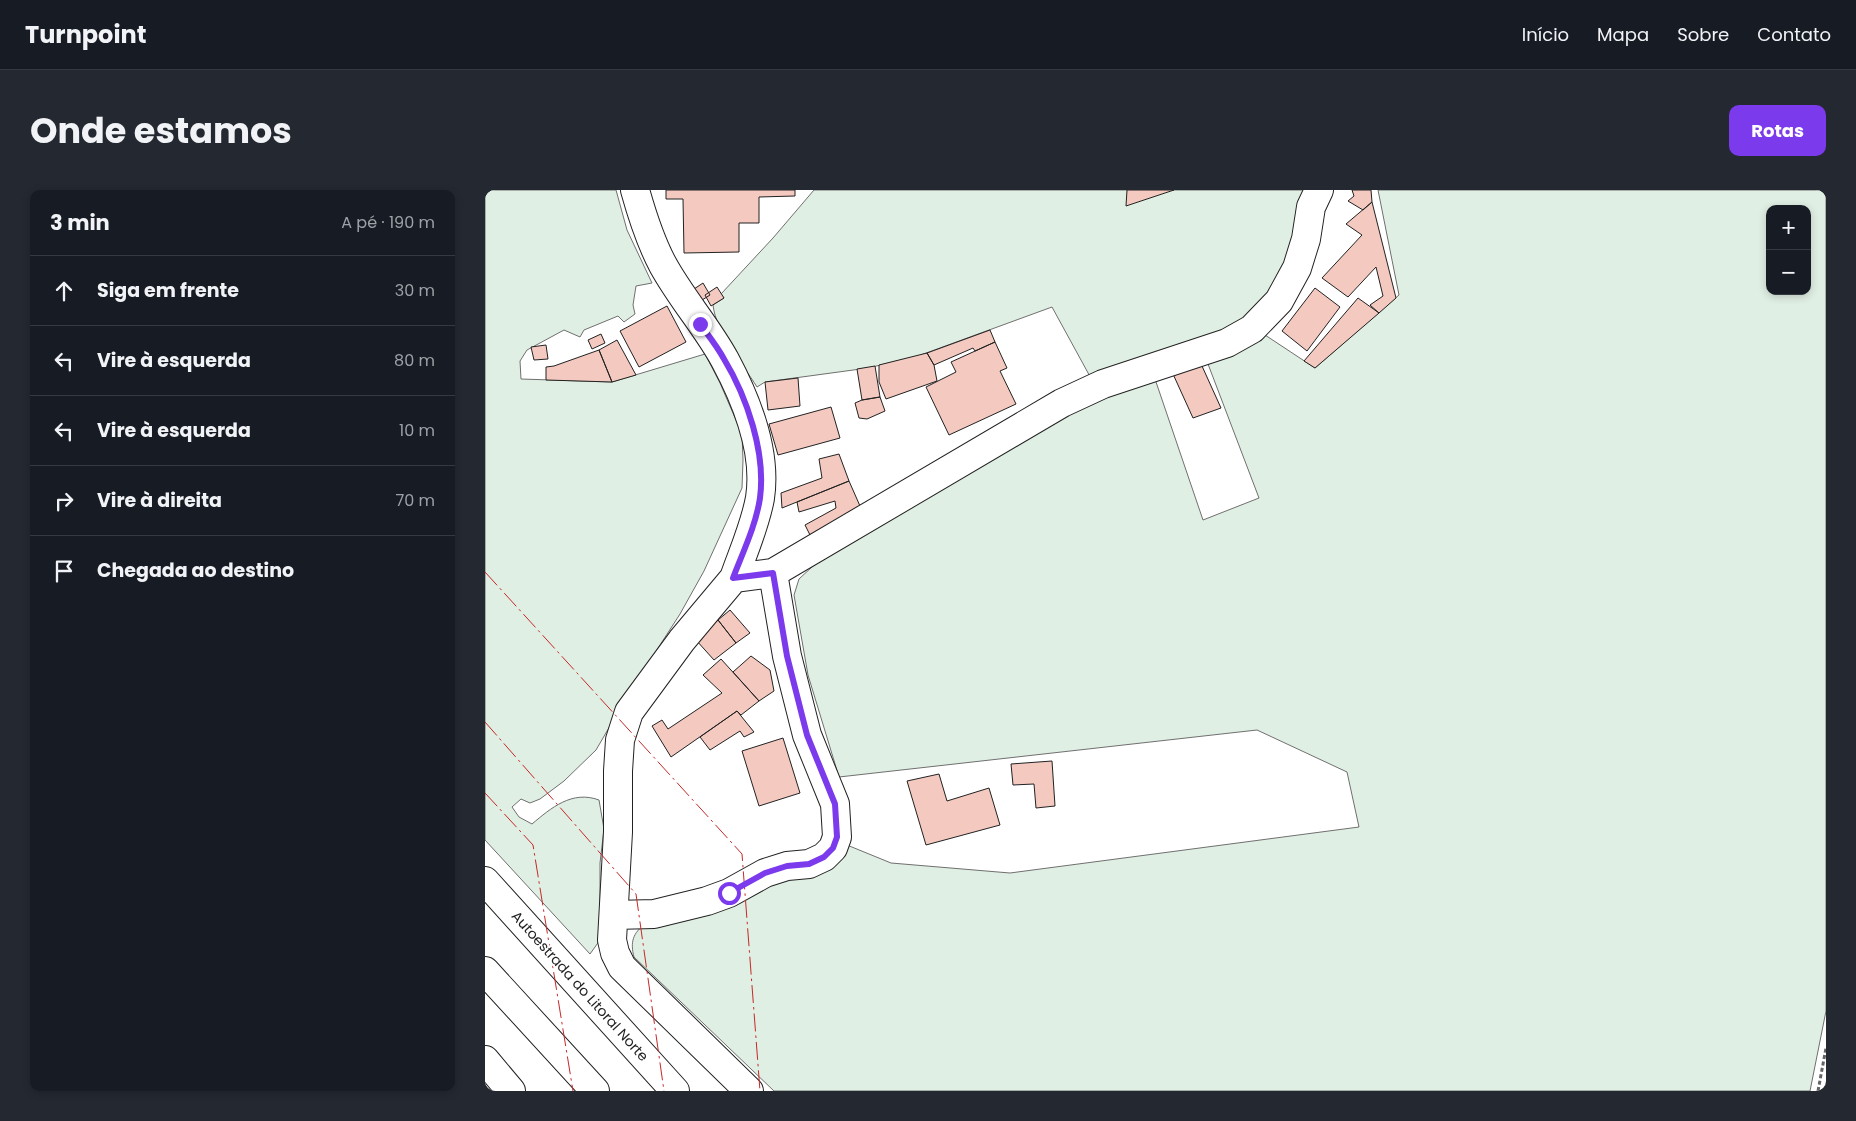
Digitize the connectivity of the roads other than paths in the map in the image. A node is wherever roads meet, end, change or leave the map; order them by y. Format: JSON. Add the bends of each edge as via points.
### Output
{"nodes":[{"id":1,"x":635,"y":190,"type":"edge"},
{"id":2,"x":1319,"y":190,"type":"edge"},
{"id":3,"x":773,"y":573,"type":"junction"},
{"id":4,"x":733,"y":578,"type":"junction"},
{"id":5,"x":485,"y":881,"type":"edge"},
{"id":6,"x":614,"y":915,"type":"junction"},
{"id":7,"x":485,"y":971,"type":"edge"},
{"id":8,"x":485,"y":1060,"type":"edge"},
{"id":9,"x":511,"y":1091,"type":"edge"},
{"id":10,"x":595,"y":1091,"type":"edge"},
{"id":11,"x":675,"y":1091,"type":"edge"},
{"id":12,"x":749,"y":1091,"type":"edge"}],
"edges":[{"from":1,"to":4,"type":"main road","via":[[642,217],[663,264],[725,360],[758,443],[760,498]]},
{"from":2,"to":3,"type":"main road","via":[[1311,207],[1297,268],[1279,301],[1252,329],[1227,343],[1103,384],[1062,403]]},
{"from":3,"to":4,"type":"main road"},
{"from":3,"to":6,"type":"main road","via":[[787,656],[807,735],[835,804],[837,837],[833,848],[809,864],[765,873],[707,901],[654,914]]},
{"from":4,"to":6,"type":"main road","via":[[629,712],[621,740],[618,771]]},
{"from":5,"to":11,"type":"main road","name":"Autoestrada do Litoral Norte"},
{"from":6,"to":12,"type":"main road","via":[[612,940],[622,967]]},
{"from":7,"to":10,"type":"main road"},
{"from":8,"to":9,"type":"main road"}]}
